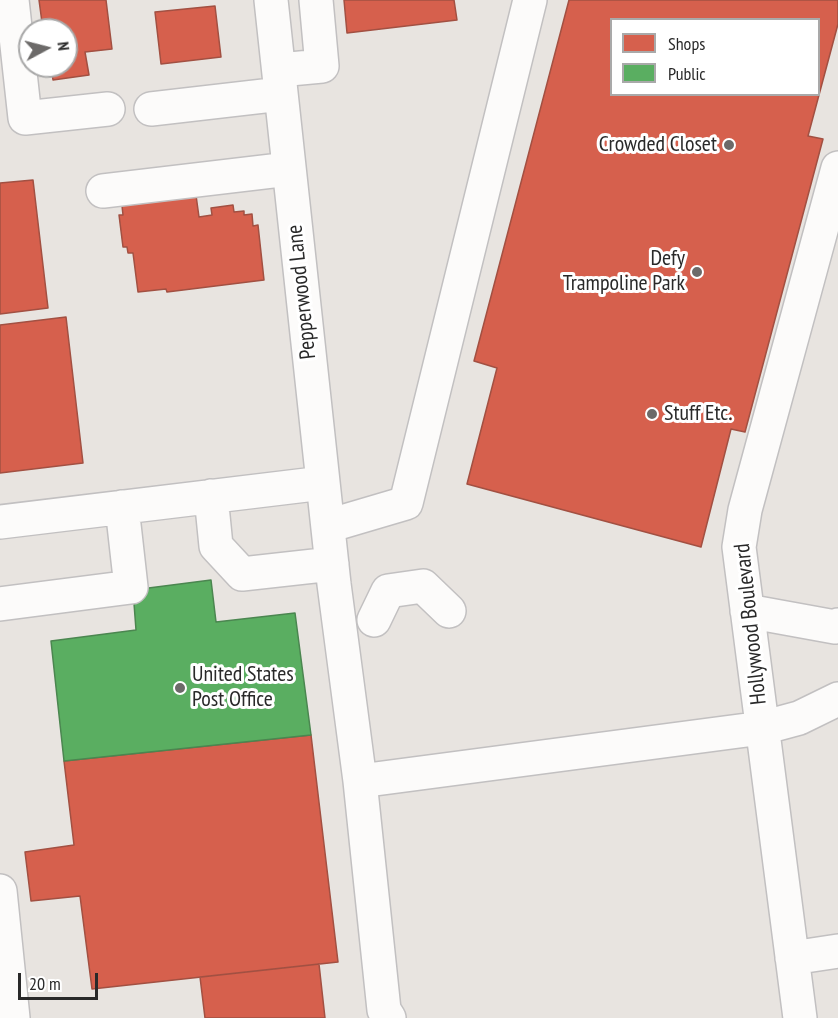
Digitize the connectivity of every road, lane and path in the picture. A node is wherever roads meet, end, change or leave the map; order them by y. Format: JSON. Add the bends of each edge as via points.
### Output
{"nodes":[{"id":1,"x":12,"y":0,"type":"edge"},
{"id":2,"x":271,"y":0,"type":"edge"},
{"id":3,"x":316,"y":0,"type":"edge"},
{"id":4,"x":530,"y":0,"type":"edge"},
{"id":5,"x":280,"y":82,"type":"junction"},
{"id":6,"x":108,"y":109,"type":"dead end"},
{"id":7,"x":151,"y":109,"type":"dead end"},
{"id":8,"x":838,"y":168,"type":"edge"},
{"id":9,"x":289,"y":169,"type":"junction"},
{"id":10,"x":103,"y":191,"type":"dead end"},
{"id":11,"x":323,"y":483,"type":"junction"},
{"id":12,"x":211,"y":496,"type":"junction"},
{"id":13,"x":122,"y":507,"type":"junction"},
{"id":14,"x":0,"y":522,"type":"edge"},
{"id":15,"x":328,"y":526,"type":"junction"},
{"id":16,"x":333,"y":574,"type":"junction"},
{"id":17,"x":0,"y":604,"type":"edge"},
{"id":18,"x":747,"y":611,"type":"junction"},
{"id":19,"x":449,"y":612,"type":"dead end"},
{"id":20,"x":374,"y":620,"type":"dead end"},
{"id":21,"x":838,"y":626,"type":"edge"},
{"id":22,"x":838,"y":699,"type":"edge"},
{"id":23,"x":762,"y":728,"type":"junction"},
{"id":24,"x":360,"y":781,"type":"junction"},
{"id":25,"x":0,"y":891,"type":"edge"},
{"id":26,"x":838,"y":951,"type":"edge"},
{"id":27,"x":792,"y":958,"type":"junction"},
{"id":28,"x":13,"y":1018,"type":"edge"},
{"id":29,"x":389,"y":1018,"type":"edge"},
{"id":30,"x":800,"y":1018,"type":"edge"}],
"edges":[{"from":1,"to":6,"type":"street","via":[[25,118]]},
{"from":2,"to":5,"type":"street","name":"Pepperwood Lane"},
{"from":3,"to":5,"type":"street","via":[[322,66]]},
{"from":4,"to":15,"type":"street","via":[[406,503]]},
{"from":5,"to":7,"type":"street"},
{"from":5,"to":9,"type":"street","name":"Pepperwood Lane"},
{"from":8,"to":18,"type":"street","name":"Hollywood Boulevard","via":[[745,510],[739,547]]},
{"from":9,"to":10,"type":"street"},
{"from":9,"to":11,"type":"street","name":"Pepperwood Lane"},
{"from":11,"to":12,"type":"street"},
{"from":11,"to":15,"type":"street","name":"Pepperwood Lane"},
{"from":12,"to":13,"type":"street"},
{"from":12,"to":16,"type":"street","via":[[216,546],[242,574]]},
{"from":13,"to":14,"type":"street"},
{"from":13,"to":17,"type":"street","via":[[131,587]]},
{"from":15,"to":16,"type":"street","name":"Pepperwood Lane"},
{"from":16,"to":24,"type":"street","name":"Pepperwood Lane"},
{"from":18,"to":21,"type":"street"},
{"from":18,"to":23,"type":"street","name":"Hollywood Boulevard"},
{"from":19,"to":20,"type":"street","via":[[423,586],[388,591]]},
{"from":22,"to":23,"type":"street","via":[[799,718]]},
{"from":23,"to":24,"type":"street"},
{"from":23,"to":27,"type":"street","name":"Hollywood Boulevard"},
{"from":24,"to":29,"type":"street","name":"Pepperwood Lane","via":[[384,1010]]},
{"from":25,"to":28,"type":"street"},
{"from":26,"to":27,"type":"street"},
{"from":27,"to":30,"type":"street","name":"Hollywood Boulevard"}]}
